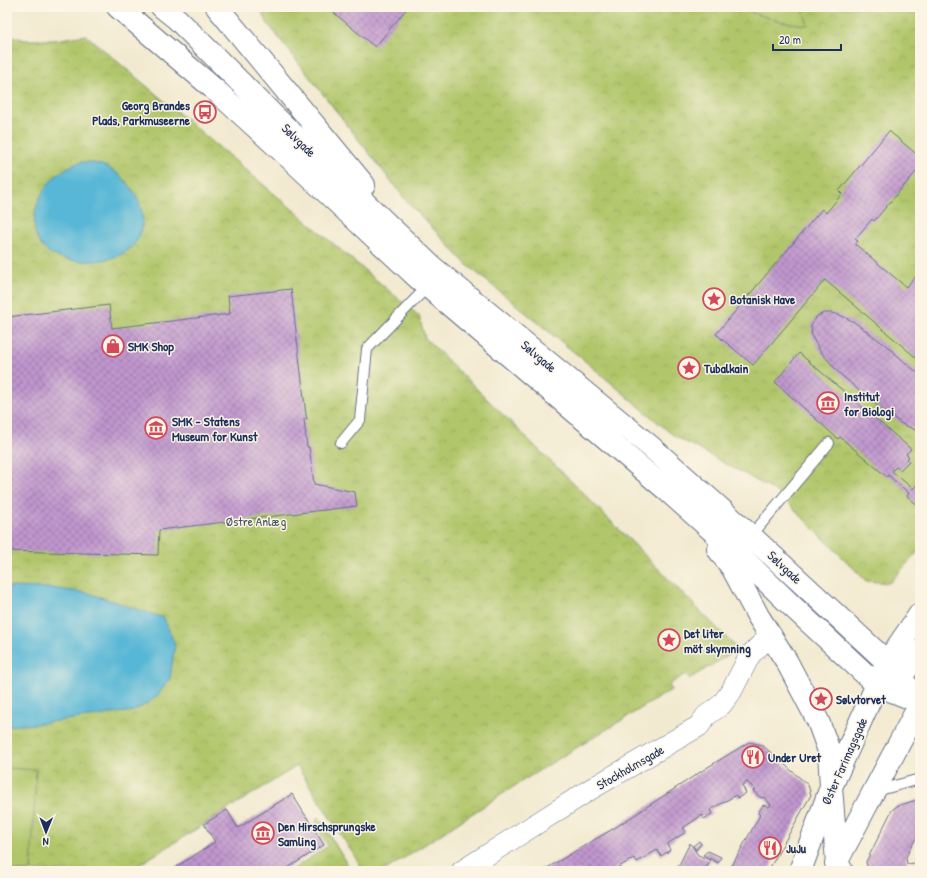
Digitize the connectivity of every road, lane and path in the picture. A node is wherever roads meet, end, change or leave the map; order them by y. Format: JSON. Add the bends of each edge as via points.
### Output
{"nodes":[{"id":1,"x":118,"y":7,"type":"edge"},
{"id":2,"x":162,"y":7,"type":"edge"},
{"id":3,"x":217,"y":7,"type":"edge"},
{"id":4,"x":429,"y":276,"type":"junction"},
{"id":5,"x":341,"y":443,"type":"dead end"},
{"id":6,"x":829,"y":443,"type":"dead end"},
{"id":7,"x":668,"y":491,"type":"junction"},
{"id":8,"x":751,"y":536,"type":"junction"},
{"id":9,"x":920,"y":614,"type":"edge"},
{"id":10,"x":771,"y":635,"type":"junction"},
{"id":11,"x":920,"y":651,"type":"edge"},
{"id":12,"x":889,"y":679,"type":"junction"},
{"id":13,"x":920,"y":703,"type":"edge"},
{"id":14,"x":920,"y":779,"type":"edge"},
{"id":15,"x":831,"y":787,"type":"junction"},
{"id":16,"x":874,"y":791,"type":"junction"},
{"id":17,"x":833,"y":810,"type":"junction"},
{"id":18,"x":837,"y":868,"type":"edge"},
{"id":19,"x":462,"y":871,"type":"edge"},
{"id":20,"x":800,"y":871,"type":"edge"}],
"edges":[{"from":1,"to":4,"type":"street","name":"Sølvgade"},
{"from":2,"to":4,"type":"street","name":"Sølvgade","via":[[276,118]]},
{"from":3,"to":4,"type":"street"},
{"from":4,"to":5,"type":"lane","via":[[367,349],[360,420]]},
{"from":4,"to":7,"type":"street","name":"Sølvgade"},
{"from":4,"to":8,"type":"street","name":"Sølvgade","via":[[651,447]]},
{"from":6,"to":8,"type":"lane"},
{"from":7,"to":10,"type":"street","name":"Sølvgade","via":[[733,569]]},
{"from":7,"to":12,"type":"street","name":"Sølvgade","via":[[734,550],[793,608]]},
{"from":8,"to":12,"type":"street","name":"Sølvgade"},
{"from":9,"to":12,"type":"street","name":"Øster Farimagsgade"},
{"from":10,"to":15,"type":"street","name":"Sølvgade","via":[[818,721],[829,751]]},
{"from":10,"to":19,"type":"street","name":"Stockholmsgade","via":[[750,655],[731,692],[721,705],[706,716],[699,726],[591,789]]},
{"from":11,"to":12,"type":"street"},
{"from":12,"to":13,"type":"street","name":"Sølvgade"},
{"from":12,"to":15,"type":"street","name":"Øster Farimagsgade"},
{"from":12,"to":17,"type":"street"},
{"from":13,"to":16,"type":"street"},
{"from":14,"to":16,"type":"lane"},
{"from":15,"to":17,"type":"street","name":"Sølvgade"},
{"from":15,"to":20,"type":"street","name":"Øster Farimagsgade"},
{"from":16,"to":18,"type":"street"},
{"from":17,"to":18,"type":"street","name":"Sølvgade"}]}
